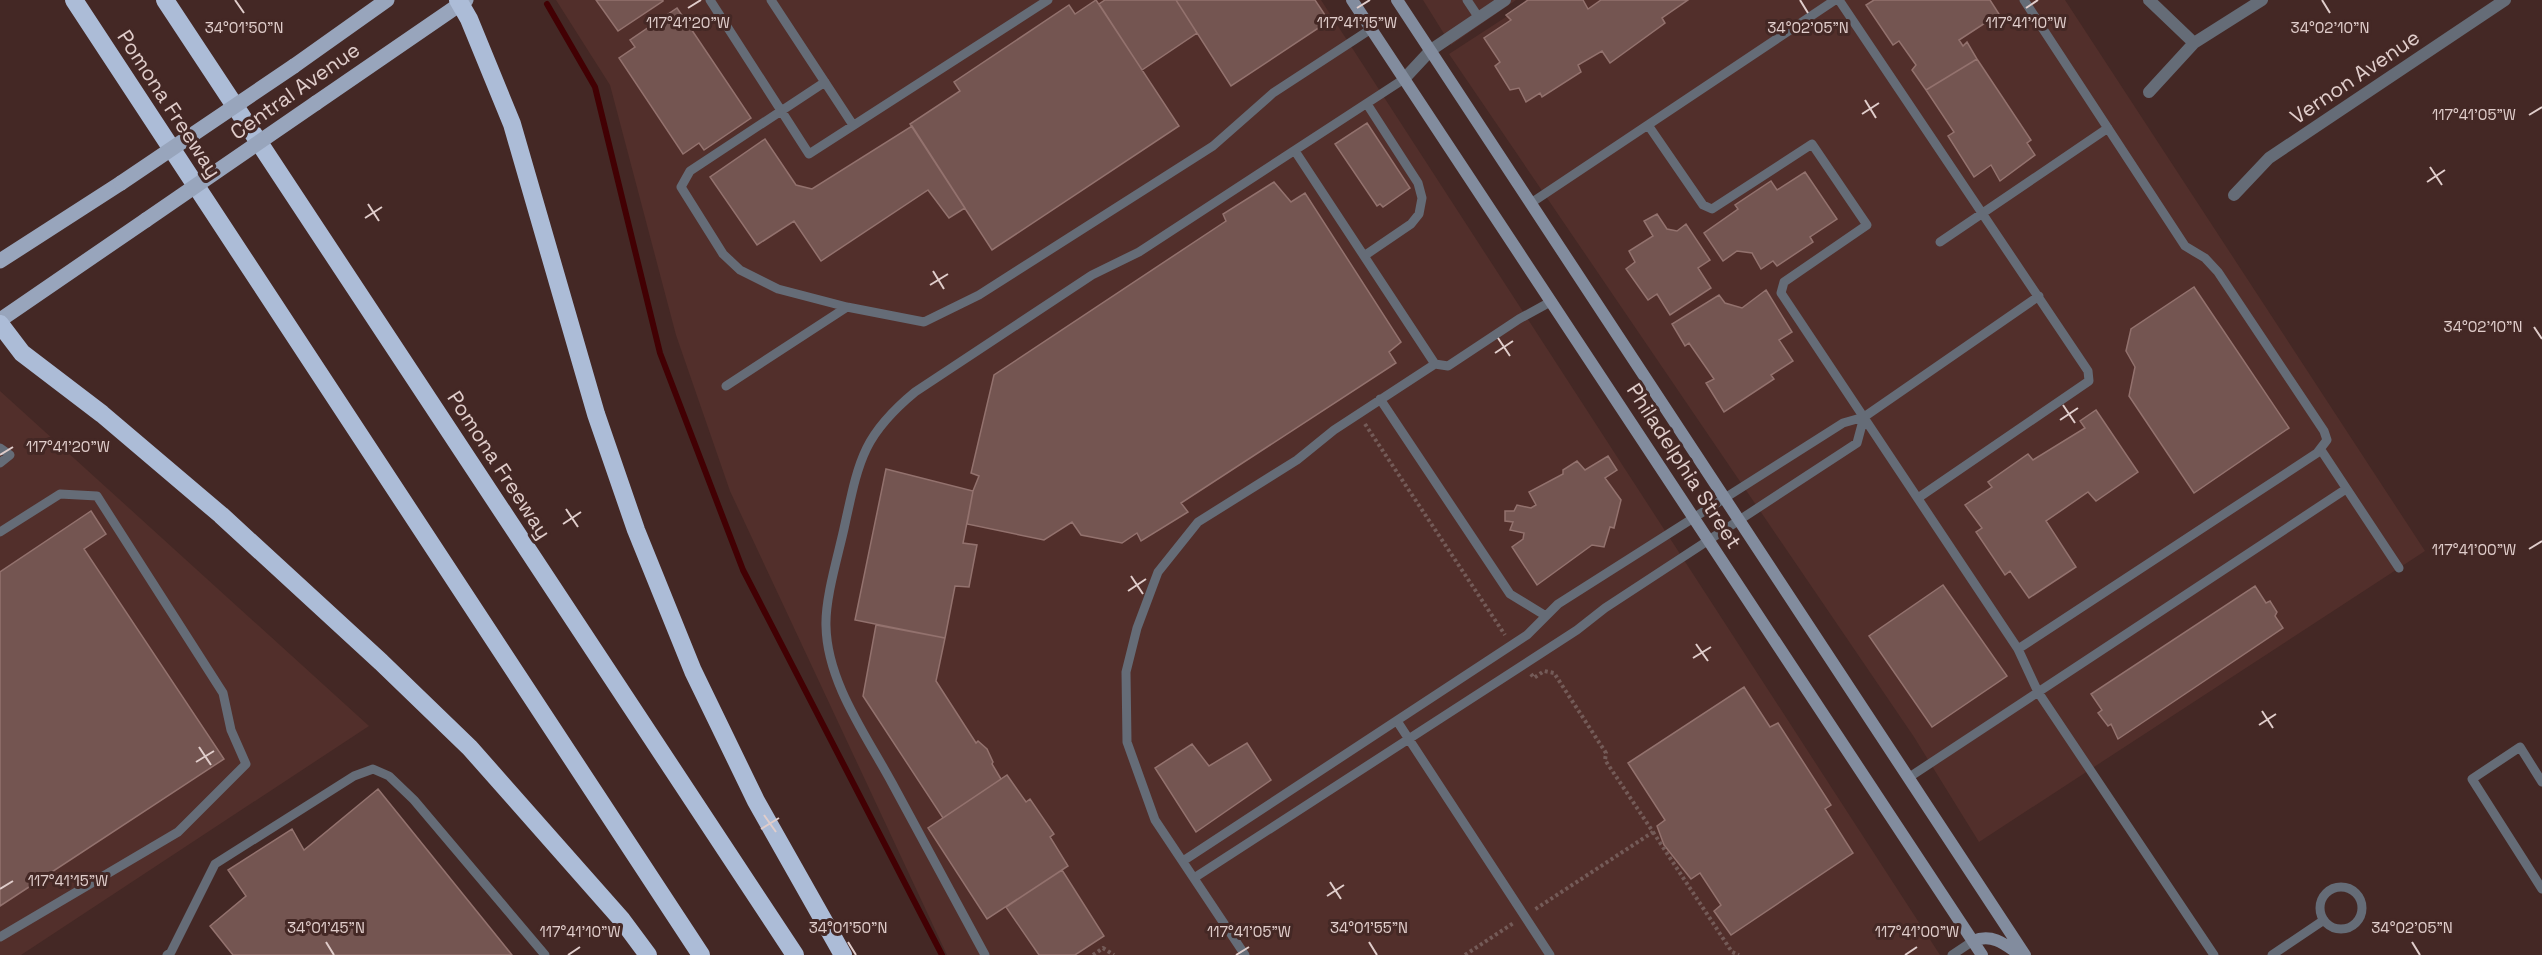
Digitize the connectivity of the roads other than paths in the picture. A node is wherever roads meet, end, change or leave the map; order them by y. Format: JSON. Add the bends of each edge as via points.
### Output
{"nodes":[{"id":1,"x":74,"y":0,"type":"edge"},
{"id":2,"x":165,"y":0,"type":"edge"},
{"id":3,"x":387,"y":0,"type":"edge"},
{"id":4,"x":710,"y":0,"type":"edge"},
{"id":5,"x":771,"y":0,"type":"edge"},
{"id":6,"x":1048,"y":0,"type":"edge"},
{"id":7,"x":1352,"y":0,"type":"edge"},
{"id":8,"x":1397,"y":0,"type":"edge"},
{"id":9,"x":1467,"y":0,"type":"edge"},
{"id":10,"x":1505,"y":0,"type":"edge"},
{"id":11,"x":1837,"y":0,"type":"edge"},
{"id":12,"x":2024,"y":0,"type":"edge"},
{"id":13,"x":2149,"y":0,"type":"edge"},
{"id":14,"x":2262,"y":0,"type":"edge"},
{"id":15,"x":2505,"y":0,"type":"edge"},
{"id":16,"x":462,"y":1,"type":"edge"},
{"id":17,"x":1479,"y":18,"type":"junction"},
{"id":18,"x":1371,"y":29,"type":"junction"},
{"id":19,"x":2194,"y":43,"type":"junction"},
{"id":20,"x":1431,"y":50,"type":"junction"},
{"id":21,"x":1404,"y":79,"type":"junction"},
{"id":22,"x":825,"y":82,"type":"junction"},
{"id":23,"x":2149,"y":92,"type":"dead end"},
{"id":24,"x":1366,"y":104,"type":"junction"},
{"id":25,"x":782,"y":111,"type":"junction"},
{"id":26,"x":853,"y":125,"type":"junction"},
{"id":27,"x":1648,"y":125,"type":"junction"},
{"id":28,"x":2108,"y":128,"type":"junction"},
{"id":29,"x":1295,"y":151,"type":"junction"},
{"id":30,"x":2234,"y":195,"type":"dead end"},
{"id":31,"x":1531,"y":203,"type":"junction"},
{"id":32,"x":1983,"y":212,"type":"junction"},
{"id":33,"x":1940,"y":242,"type":"dead end"},
{"id":34,"x":1364,"y":256,"type":"junction"},
{"id":35,"x":0,"y":261,"type":"edge"},
{"id":36,"x":2039,"y":296,"type":"junction"},
{"id":37,"x":1552,"y":302,"type":"junction"},
{"id":38,"x":847,"y":307,"type":"junction"},
{"id":39,"x":0,"y":320,"type":"edge"},
{"id":40,"x":0,"y":324,"type":"edge"},
{"id":41,"x":1435,"y":364,"type":"junction"},
{"id":42,"x":726,"y":386,"type":"dead end"},
{"id":43,"x":1380,"y":399,"type":"junction"},
{"id":44,"x":1864,"y":417,"type":"junction"},
{"id":45,"x":0,"y":448,"type":"edge"},
{"id":46,"x":2321,"y":450,"type":"junction"},
{"id":47,"x":0,"y":463,"type":"edge"},
{"id":48,"x":2346,"y":489,"type":"junction"},
{"id":49,"x":1918,"y":498,"type":"junction"},
{"id":50,"x":1724,"y":499,"type":"junction"},
{"id":51,"x":1694,"y":518,"type":"junction"},
{"id":52,"x":1739,"y":521,"type":"junction"},
{"id":53,"x":0,"y":532,"type":"edge"},
{"id":54,"x":1709,"y":540,"type":"junction"},
{"id":55,"x":2399,"y":568,"type":"dead end"},
{"id":56,"x":1546,"y":616,"type":"junction"},
{"id":57,"x":2018,"y":649,"type":"junction"},
{"id":58,"x":2038,"y":692,"type":"junction"},
{"id":59,"x":1397,"y":721,"type":"junction"},
{"id":60,"x":1409,"y":739,"type":"junction"},
{"id":61,"x":1908,"y":778,"type":"junction"},
{"id":62,"x":2542,"y":782,"type":"edge"},
{"id":63,"x":1183,"y":861,"type":"junction"},
{"id":64,"x":1194,"y":878,"type":"junction"},
{"id":65,"x":2542,"y":889,"type":"edge"},
{"id":66,"x":2324,"y":920,"type":"junction"},
{"id":67,"x":0,"y":937,"type":"edge"},
{"id":68,"x":1973,"y":941,"type":"junction"},
{"id":69,"x":171,"y":954,"type":"edge"},
{"id":70,"x":546,"y":955,"type":"edge"},
{"id":71,"x":648,"y":955,"type":"edge"},
{"id":72,"x":701,"y":955,"type":"edge"},
{"id":73,"x":795,"y":955,"type":"edge"},
{"id":74,"x":843,"y":955,"type":"edge"},
{"id":75,"x":985,"y":955,"type":"edge"},
{"id":76,"x":1245,"y":955,"type":"edge"},
{"id":77,"x":1550,"y":955,"type":"edge"},
{"id":78,"x":1953,"y":955,"type":"edge"},
{"id":79,"x":1982,"y":955,"type":"edge"},
{"id":80,"x":2020,"y":955,"type":"edge"},
{"id":81,"x":2025,"y":955,"type":"edge"},
{"id":82,"x":2214,"y":955,"type":"edge"},
{"id":83,"x":2272,"y":955,"type":"edge"}],
"edges":[{"from":1,"to":72,"type":"highway","name":"Pomona Freeway"},
{"from":2,"to":73,"type":"highway","name":"Pomona Freeway"},
{"from":3,"to":35,"type":"main road","name":"Central Avenue","bridge":true},
{"from":4,"to":25,"type":"lane"},
{"from":5,"to":22,"type":"lane"},
{"from":6,"to":26,"type":"lane"},
{"from":7,"to":18,"type":"main road","name":"Philadelphia Street"},
{"from":8,"to":20,"type":"main road","name":"Philadelphia Street"},
{"from":9,"to":17,"type":"lane"},
{"from":10,"to":17,"type":"street"},
{"from":11,"to":27,"type":"lane"},
{"from":11,"to":32,"type":"lane"},
{"from":12,"to":28,"type":"lane"},
{"from":13,"to":19,"type":"street"},
{"from":14,"to":19,"type":"street"},
{"from":15,"to":30,"type":"street","name":"Vernon Avenue","via":[[2269,158]]},
{"from":16,"to":39,"type":"main road","name":"Central Avenue","bridge":true},
{"from":16,"to":74,"type":"highway","via":[[512,124],[596,414],[636,530],[693,671],[751,791]]},
{"from":17,"to":20,"type":"street"},
{"from":18,"to":21,"type":"main road","name":"Philadelphia Street"},
{"from":18,"to":38,"type":"lane","via":[[1273,93],[1213,146],[979,295],[924,322]]},
{"from":19,"to":23,"type":"street"},
{"from":20,"to":21,"type":"street"},
{"from":20,"to":31,"type":"main road","name":"Philadelphia Street"},
{"from":21,"to":24,"type":"lane"},
{"from":21,"to":37,"type":"main road","name":"Philadelphia Street"},
{"from":22,"to":25,"type":"lane"},
{"from":22,"to":26,"type":"lane"},
{"from":24,"to":29,"type":"lane"},
{"from":24,"to":34,"type":"lane","via":[[1418,183],[1422,198],[1419,214],[1411,224]]},
{"from":25,"to":26,"type":"lane","via":[[809,154]]},
{"from":25,"to":38,"type":"lane","via":[[690,171],[681,187],[723,255],[740,270],[778,289]]},
{"from":27,"to":31,"type":"lane"},
{"from":27,"to":44,"type":"lane","via":[[1703,205],[1712,209],[1812,144],[1867,225],[1784,282],[1781,293]]},
{"from":28,"to":32,"type":"lane"},
{"from":28,"to":46,"type":"lane","via":[[2185,246],[2218,272],[2317,421],[2327,440]]},
{"from":29,"to":34,"type":"lane"},
{"from":29,"to":75,"type":"lane","via":[[1139,252],[1092,275],[915,392],[872,434],[860,462],[825,625],[830,662]]},
{"from":31,"to":50,"type":"main road","name":"Philadelphia Street"},
{"from":32,"to":33,"type":"lane"},
{"from":32,"to":36,"type":"lane"},
{"from":34,"to":41,"type":"lane"},
{"from":36,"to":44,"type":"lane"},
{"from":36,"to":49,"type":"lane","via":[[2088,371],[2089,381]]},
{"from":37,"to":41,"type":"lane","via":[[1448,366]]},
{"from":37,"to":51,"type":"main road","name":"Philadelphia Street"},
{"from":38,"to":42,"type":"lane"},
{"from":40,"to":71,"type":"highway","via":[[22,353],[102,414],[221,515],[470,748]]},
{"from":41,"to":43,"type":"lane"},
{"from":43,"to":56,"type":"lane","via":[[1510,594]]},
{"from":43,"to":63,"type":"lane","via":[[1297,460],[1198,522],[1158,572],[1126,672],[1127,742],[1155,820]]},
{"from":44,"to":49,"type":"lane"},
{"from":44,"to":50,"type":"lane","via":[[1842,423]]},
{"from":44,"to":52,"type":"lane","via":[[1857,443]]},
{"from":45,"to":47,"type":"lane","via":[[10,455]]},
{"from":46,"to":48,"type":"lane"},
{"from":46,"to":57,"type":"lane"},
{"from":48,"to":55,"type":"lane"},
{"from":48,"to":58,"type":"lane"},
{"from":49,"to":57,"type":"lane"},
{"from":50,"to":51,"type":"lane"},
{"from":50,"to":52,"type":"main road","name":"Philadelphia Street"},
{"from":51,"to":54,"type":"main road","name":"Philadelphia Street"},
{"from":51,"to":56,"type":"lane","via":[[1558,604]]},
{"from":52,"to":54,"type":"lane"},
{"from":52,"to":61,"type":"main road","name":"Philadelphia Street"},
{"from":53,"to":67,"type":"lane","via":[[60,494],[97,496],[223,693],[231,730],[246,764],[178,832]]},
{"from":54,"to":60,"type":"lane"},
{"from":54,"to":68,"type":"main road","name":"Philadelphia Street"},
{"from":56,"to":59,"type":"lane","via":[[1527,635]]},
{"from":57,"to":58,"type":"lane"},
{"from":58,"to":61,"type":"lane"},
{"from":58,"to":82,"type":"lane"},
{"from":59,"to":60,"type":"lane"},
{"from":59,"to":63,"type":"lane"},
{"from":60,"to":64,"type":"lane"},
{"from":60,"to":77,"type":"lane"},
{"from":61,"to":81,"type":"main road","name":"Philadelphia Street"},
{"from":62,"to":65,"type":"lane","via":[[2520,747],[2472,779]]},
{"from":63,"to":64,"type":"lane"},
{"from":64,"to":76,"type":"lane"},
{"from":66,"to":66,"type":"lane","via":[[2341,929],[2354,924],[2361,912],[2359,898],[2348,889],[2329,891],[2321,901]]},
{"from":66,"to":83,"type":"lane"},
{"from":68,"to":78,"type":"lane"},
{"from":68,"to":79,"type":"main road","name":"Philadelphia Street"},
{"from":68,"to":80,"type":"main road","via":[[1993,938]]},
{"from":69,"to":70,"type":"lane","via":[[215,864],[354,776],[373,769],[389,776],[414,800]]}]}
